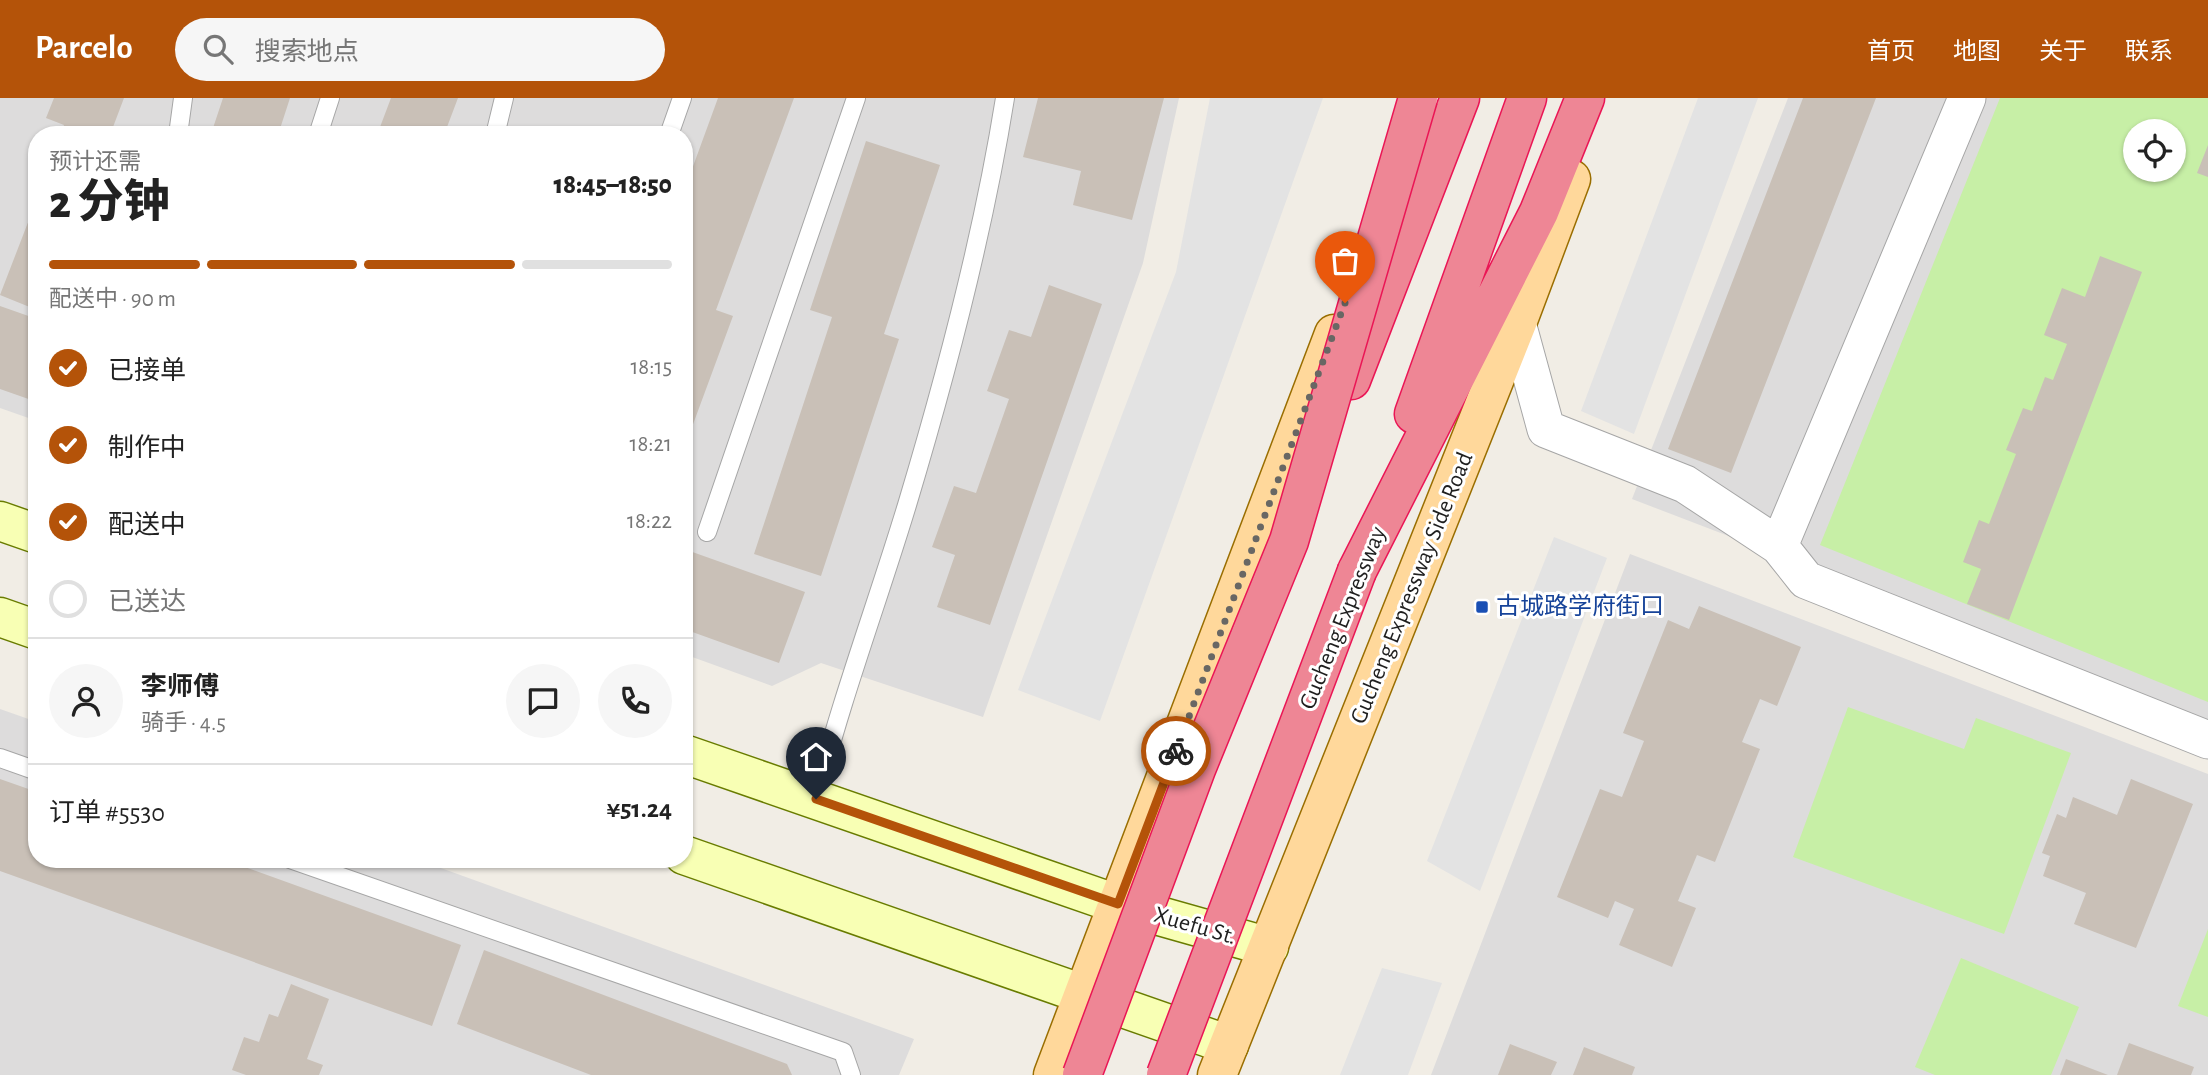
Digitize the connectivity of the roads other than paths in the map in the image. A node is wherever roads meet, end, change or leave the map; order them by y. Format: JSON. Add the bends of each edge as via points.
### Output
{"nodes":[{"id":1,"x":183,"y":98,"type":"edge"},
{"id":2,"x":330,"y":98,"type":"edge"},
{"id":3,"x":504,"y":98,"type":"edge"},
{"id":4,"x":682,"y":98,"type":"edge"},
{"id":5,"x":856,"y":98,"type":"edge"},
{"id":6,"x":1005,"y":98,"type":"edge"},
{"id":7,"x":1421,"y":98,"type":"edge"},
{"id":8,"x":1460,"y":98,"type":"edge"},
{"id":9,"x":1527,"y":98,"type":"edge"},
{"id":10,"x":1584,"y":98,"type":"edge"},
{"id":11,"x":1601,"y":98,"type":"edge"},
{"id":12,"x":1967,"y":98,"type":"edge"},
{"id":13,"x":179,"y":126,"type":"edge"},
{"id":14,"x":321,"y":126,"type":"edge"},
{"id":15,"x":497,"y":126,"type":"edge"},
{"id":16,"x":672,"y":126,"type":"edge"},
{"id":17,"x":1517,"y":323,"type":"junction"},
{"id":18,"x":0,"y":521,"type":"edge"},
{"id":19,"x":28,"y":531,"type":"edge"},
{"id":20,"x":707,"y":532,"type":"dead end"},
{"id":21,"x":1289,"y":541,"type":"junction"},
{"id":22,"x":1779,"y":546,"type":"junction"},
{"id":23,"x":1357,"y":571,"type":"junction"},
{"id":24,"x":0,"y":617,"type":"edge"},
{"id":25,"x":28,"y":627,"type":"edge"},
{"id":26,"x":2208,"y":740,"type":"edge"},
{"id":27,"x":693,"y":757,"type":"edge"},
{"id":28,"x":0,"y":758,"type":"edge"},
{"id":29,"x":28,"y":768,"type":"edge"},
{"id":30,"x":816,"y":799,"type":"junction"},
{"id":31,"x":693,"y":858,"type":"edge"},
{"id":32,"x":316,"y":868,"type":"edge"},
{"id":33,"x":1118,"y":904,"type":"junction"},
{"id":34,"x":1269,"y":947,"type":"junction"},
{"id":35,"x":1084,"y":994,"type":"junction"},
{"id":36,"x":1223,"y":1060,"type":"edge"},
{"id":37,"x":851,"y":1075,"type":"edge"},
{"id":38,"x":1053,"y":1075,"type":"edge"},
{"id":39,"x":1082,"y":1075,"type":"edge"},
{"id":40,"x":1166,"y":1075,"type":"edge"}],
"edges":[{"from":1,"to":13,"type":"lane"},
{"from":2,"to":14,"type":"lane"},
{"from":3,"to":15,"type":"lane"},
{"from":4,"to":16,"type":"lane"},
{"from":5,"to":20,"type":"lane"},
{"from":6,"to":30,"type":"lane","via":[[957,325]]},
{"from":7,"to":21,"type":"highway","bridge":true},
{"from":7,"to":33,"type":"main road"},
{"from":8,"to":21,"type":"highway","bridge":true},
{"from":9,"to":23,"type":"highway"},
{"from":10,"to":23,"type":"highway","name":"Gucheng Expressway","via":[[1539,212]]},
{"from":11,"to":17,"type":"main road","name":"Gucheng Expressway Side Road"},
{"from":12,"to":22,"type":"street"},
{"from":17,"to":22,"type":"street","via":[[1546,429],[1685,484]]},
{"from":17,"to":34,"type":"main road","name":"Gucheng Expressway Side Road"},
{"from":18,"to":19,"type":"main road"},
{"from":21,"to":39,"type":"highway","bridge":true,"via":[[1196,769]]},
{"from":22,"to":26,"type":"street","via":[[1806,580]]},
{"from":23,"to":40,"type":"highway","name":"Gucheng Expressway","bridge":true},
{"from":24,"to":25,"type":"main road"},
{"from":27,"to":30,"type":"main road","name":"Xuefu St."},
{"from":28,"to":29,"type":"lane"},
{"from":30,"to":33,"type":"main road","name":"Xuefu St."},
{"from":31,"to":35,"type":"main road"},
{"from":32,"to":37,"type":"lane","via":[[843,1052]]},
{"from":33,"to":34,"type":"main road","name":"Xuefu St."},
{"from":33,"to":35,"type":"main road"},
{"from":34,"to":36,"type":"main road","name":"Gucheng Expressway Side Road"},
{"from":35,"to":36,"type":"main road"},
{"from":35,"to":38,"type":"main road"}]}
